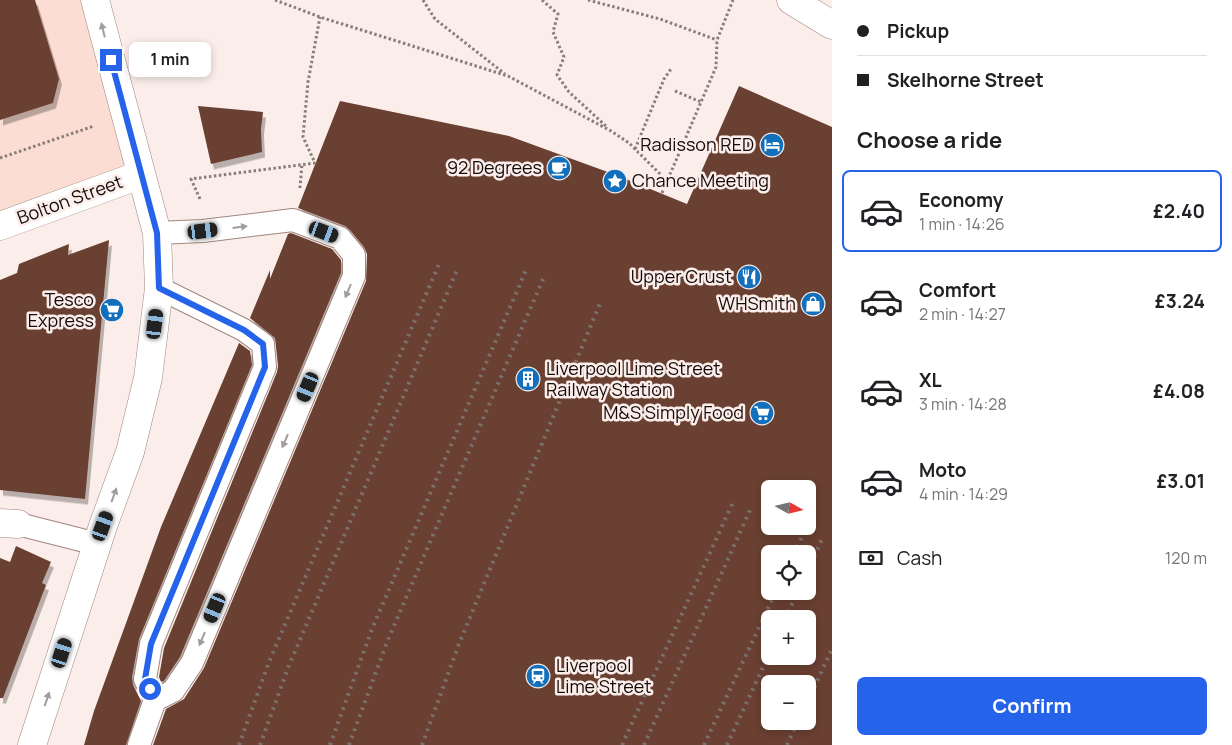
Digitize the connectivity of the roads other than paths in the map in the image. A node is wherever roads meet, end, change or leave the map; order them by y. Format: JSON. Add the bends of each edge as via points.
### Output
{"nodes":[{"id":1,"x":96,"y":0,"type":"edge"},
{"id":2,"x":791,"y":0,"type":"edge"},
{"id":3,"x":832,"y":25,"type":"edge"},
{"id":4,"x":140,"y":175,"type":"junction"},
{"id":5,"x":0,"y":226,"type":"edge"},
{"id":6,"x":157,"y":233,"type":"junction"},
{"id":7,"x":159,"y":288,"type":"junction"},
{"id":8,"x":9,"y":524,"type":"edge"},
{"id":9,"x":97,"y":544,"type":"junction"},
{"id":10,"x":155,"y":700,"type":"junction"},
{"id":11,"x":32,"y":745,"type":"edge"},
{"id":12,"x":139,"y":745,"type":"edge"}],
"edges":[{"from":4,"to":1,"type":"street","one_way":true},
{"from":2,"to":3,"type":"street"},
{"from":4,"to":5,"type":"street","name":"Bolton Street"},
{"from":4,"to":6,"type":"street"},
{"from":6,"to":7,"type":"street"},
{"from":6,"to":10,"type":"lane","one_way":true,"via":[[293,220],[340,238],[354,255],[354,276],[192,663],[172,692]]},
{"from":9,"to":7,"type":"street","one_way":true,"via":[[132,442],[148,378]]},
{"from":7,"to":10,"type":"lane","via":[[244,330],[263,344],[265,367],[151,644],[145,679]]},
{"from":8,"to":9,"type":"lane"},
{"from":11,"to":9,"type":"street","one_way":true},
{"from":10,"to":12,"type":"lane"}]}
